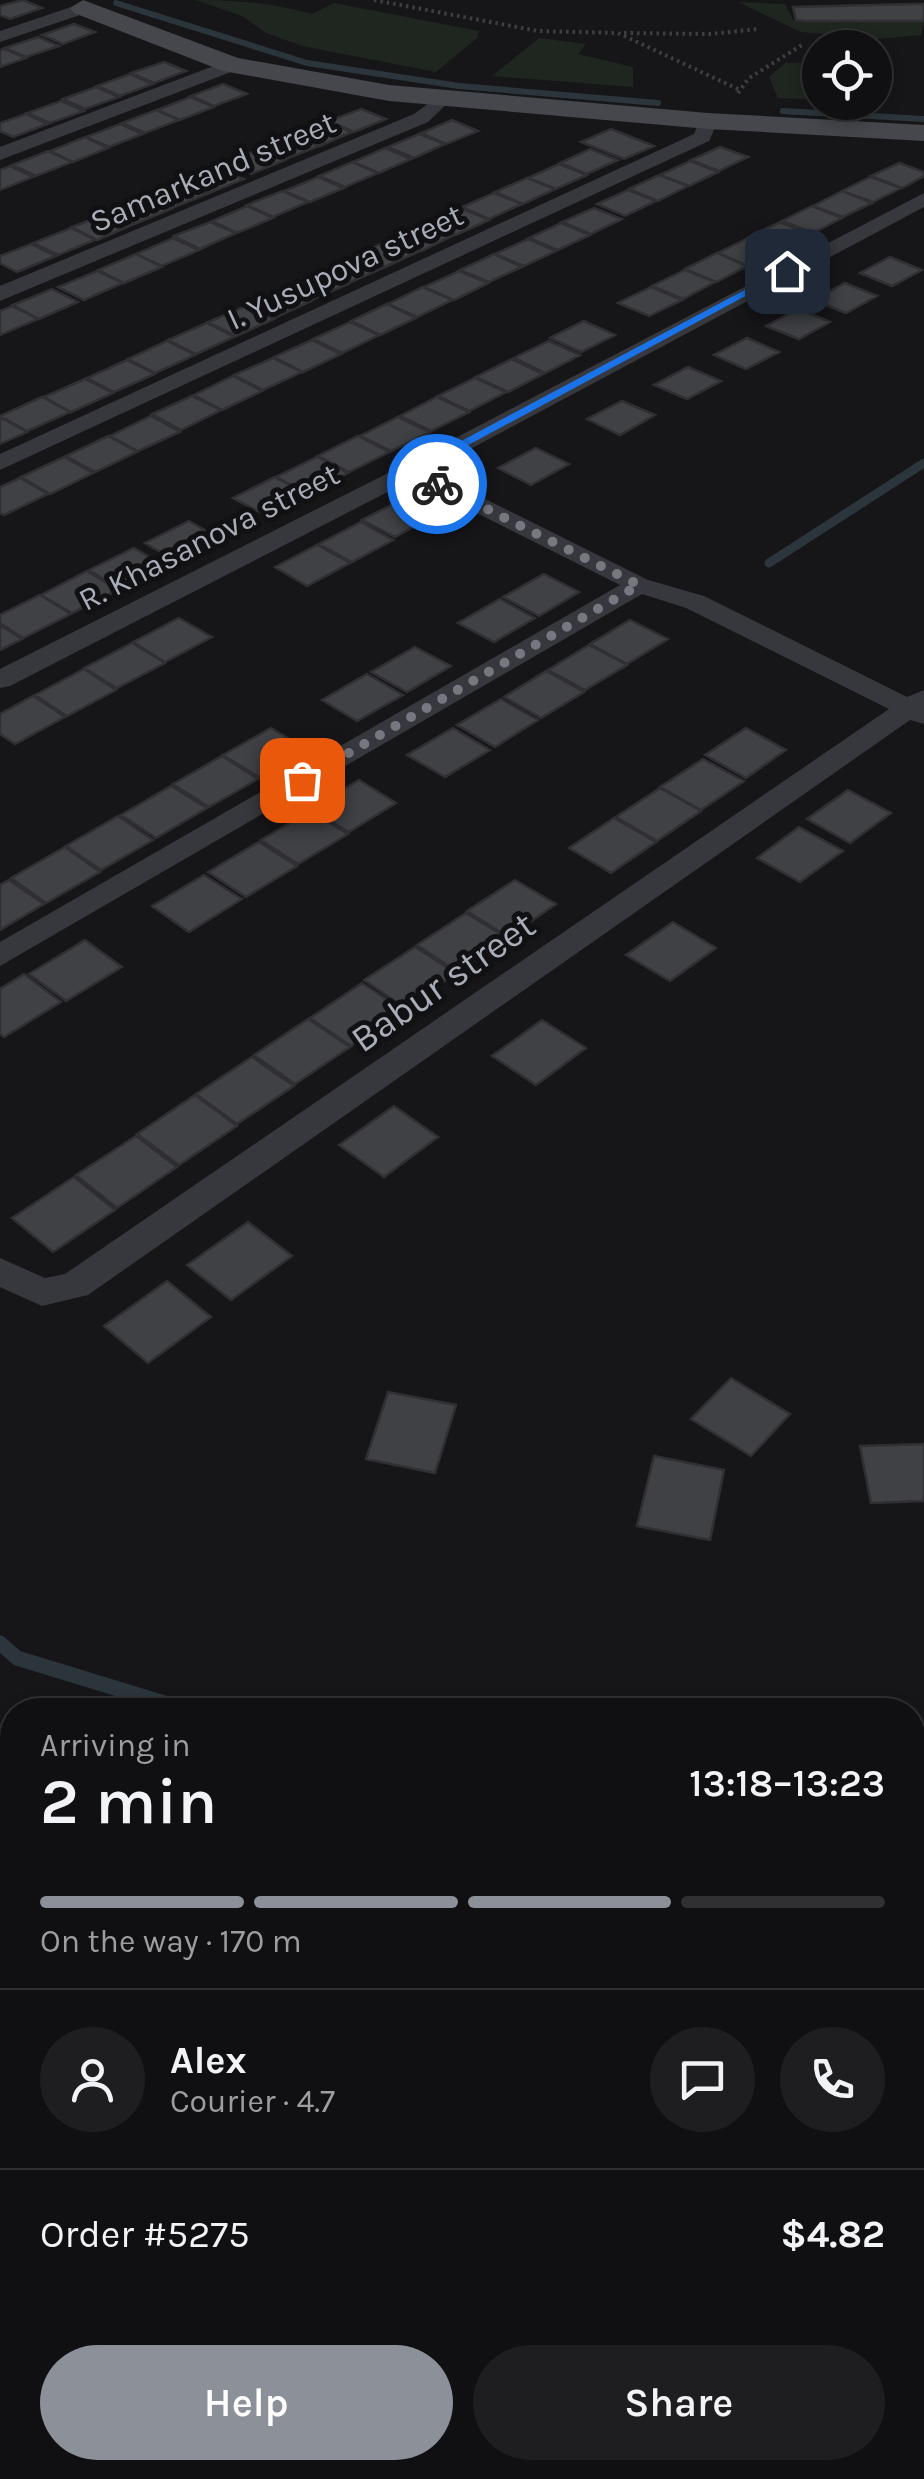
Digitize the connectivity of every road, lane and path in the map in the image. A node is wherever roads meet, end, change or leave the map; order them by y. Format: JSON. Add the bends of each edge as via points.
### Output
{"nodes":[{"id":1,"x":374,"y":0,"type":"edge"},
{"id":2,"x":89,"y":4,"type":"edge"},
{"id":3,"x":758,"y":29,"type":"dead end"},
{"id":4,"x":618,"y":33,"type":"junction"},
{"id":5,"x":0,"y":36,"type":"edge"},
{"id":6,"x":802,"y":45,"type":"dead end"},
{"id":7,"x":232,"y":65,"type":"junction"},
{"id":8,"x":740,"y":90,"type":"junction"},
{"id":9,"x":444,"y":98,"type":"junction"},
{"id":10,"x":708,"y":121,"type":"junction"},
{"id":11,"x":924,"y":132,"type":"edge"},
{"id":12,"x":0,"y":154,"type":"edge"},
{"id":13,"x":924,"y":199,"type":"edge"},
{"id":14,"x":0,"y":294,"type":"edge"},
{"id":15,"x":0,"y":462,"type":"edge"},
{"id":16,"x":411,"y":471,"type":"junction"},
{"id":17,"x":639,"y":585,"type":"junction"},
{"id":18,"x":0,"y":680,"type":"edge"},
{"id":19,"x":919,"y":708,"type":"edge"},
{"id":20,"x":0,"y":956,"type":"edge"},
{"id":21,"x":7,"y":1276,"type":"edge"}],
"edges":[{"from":1,"to":4,"type":"path","via":[[538,31]]},
{"from":2,"to":5,"type":"street"},
{"from":2,"to":7,"type":"street"},
{"from":3,"to":4,"type":"path"},
{"from":4,"to":8,"type":"path"},
{"from":6,"to":8,"type":"path"},
{"from":7,"to":9,"type":"street"},
{"from":7,"to":12,"type":"street"},
{"from":8,"to":10,"type":"path"},
{"from":9,"to":10,"type":"street"},
{"from":9,"to":14,"type":"street","name":"Samarkand street","via":[[421,118]]},
{"from":10,"to":11,"type":"street"},
{"from":10,"to":15,"type":"street","name":"I. Yusupova street","via":[[702,137]]},
{"from":13,"to":16,"type":"street","name":"R. Khasanova street"},
{"from":16,"to":17,"type":"street"},
{"from":16,"to":18,"type":"street","name":"R. Khasanova street"},
{"from":17,"to":19,"type":"street","via":[[695,602]]},
{"from":17,"to":20,"type":"street"},
{"from":19,"to":21,"type":"street","name":"Babur street","via":[[75,1285],[42,1292]]}]}
